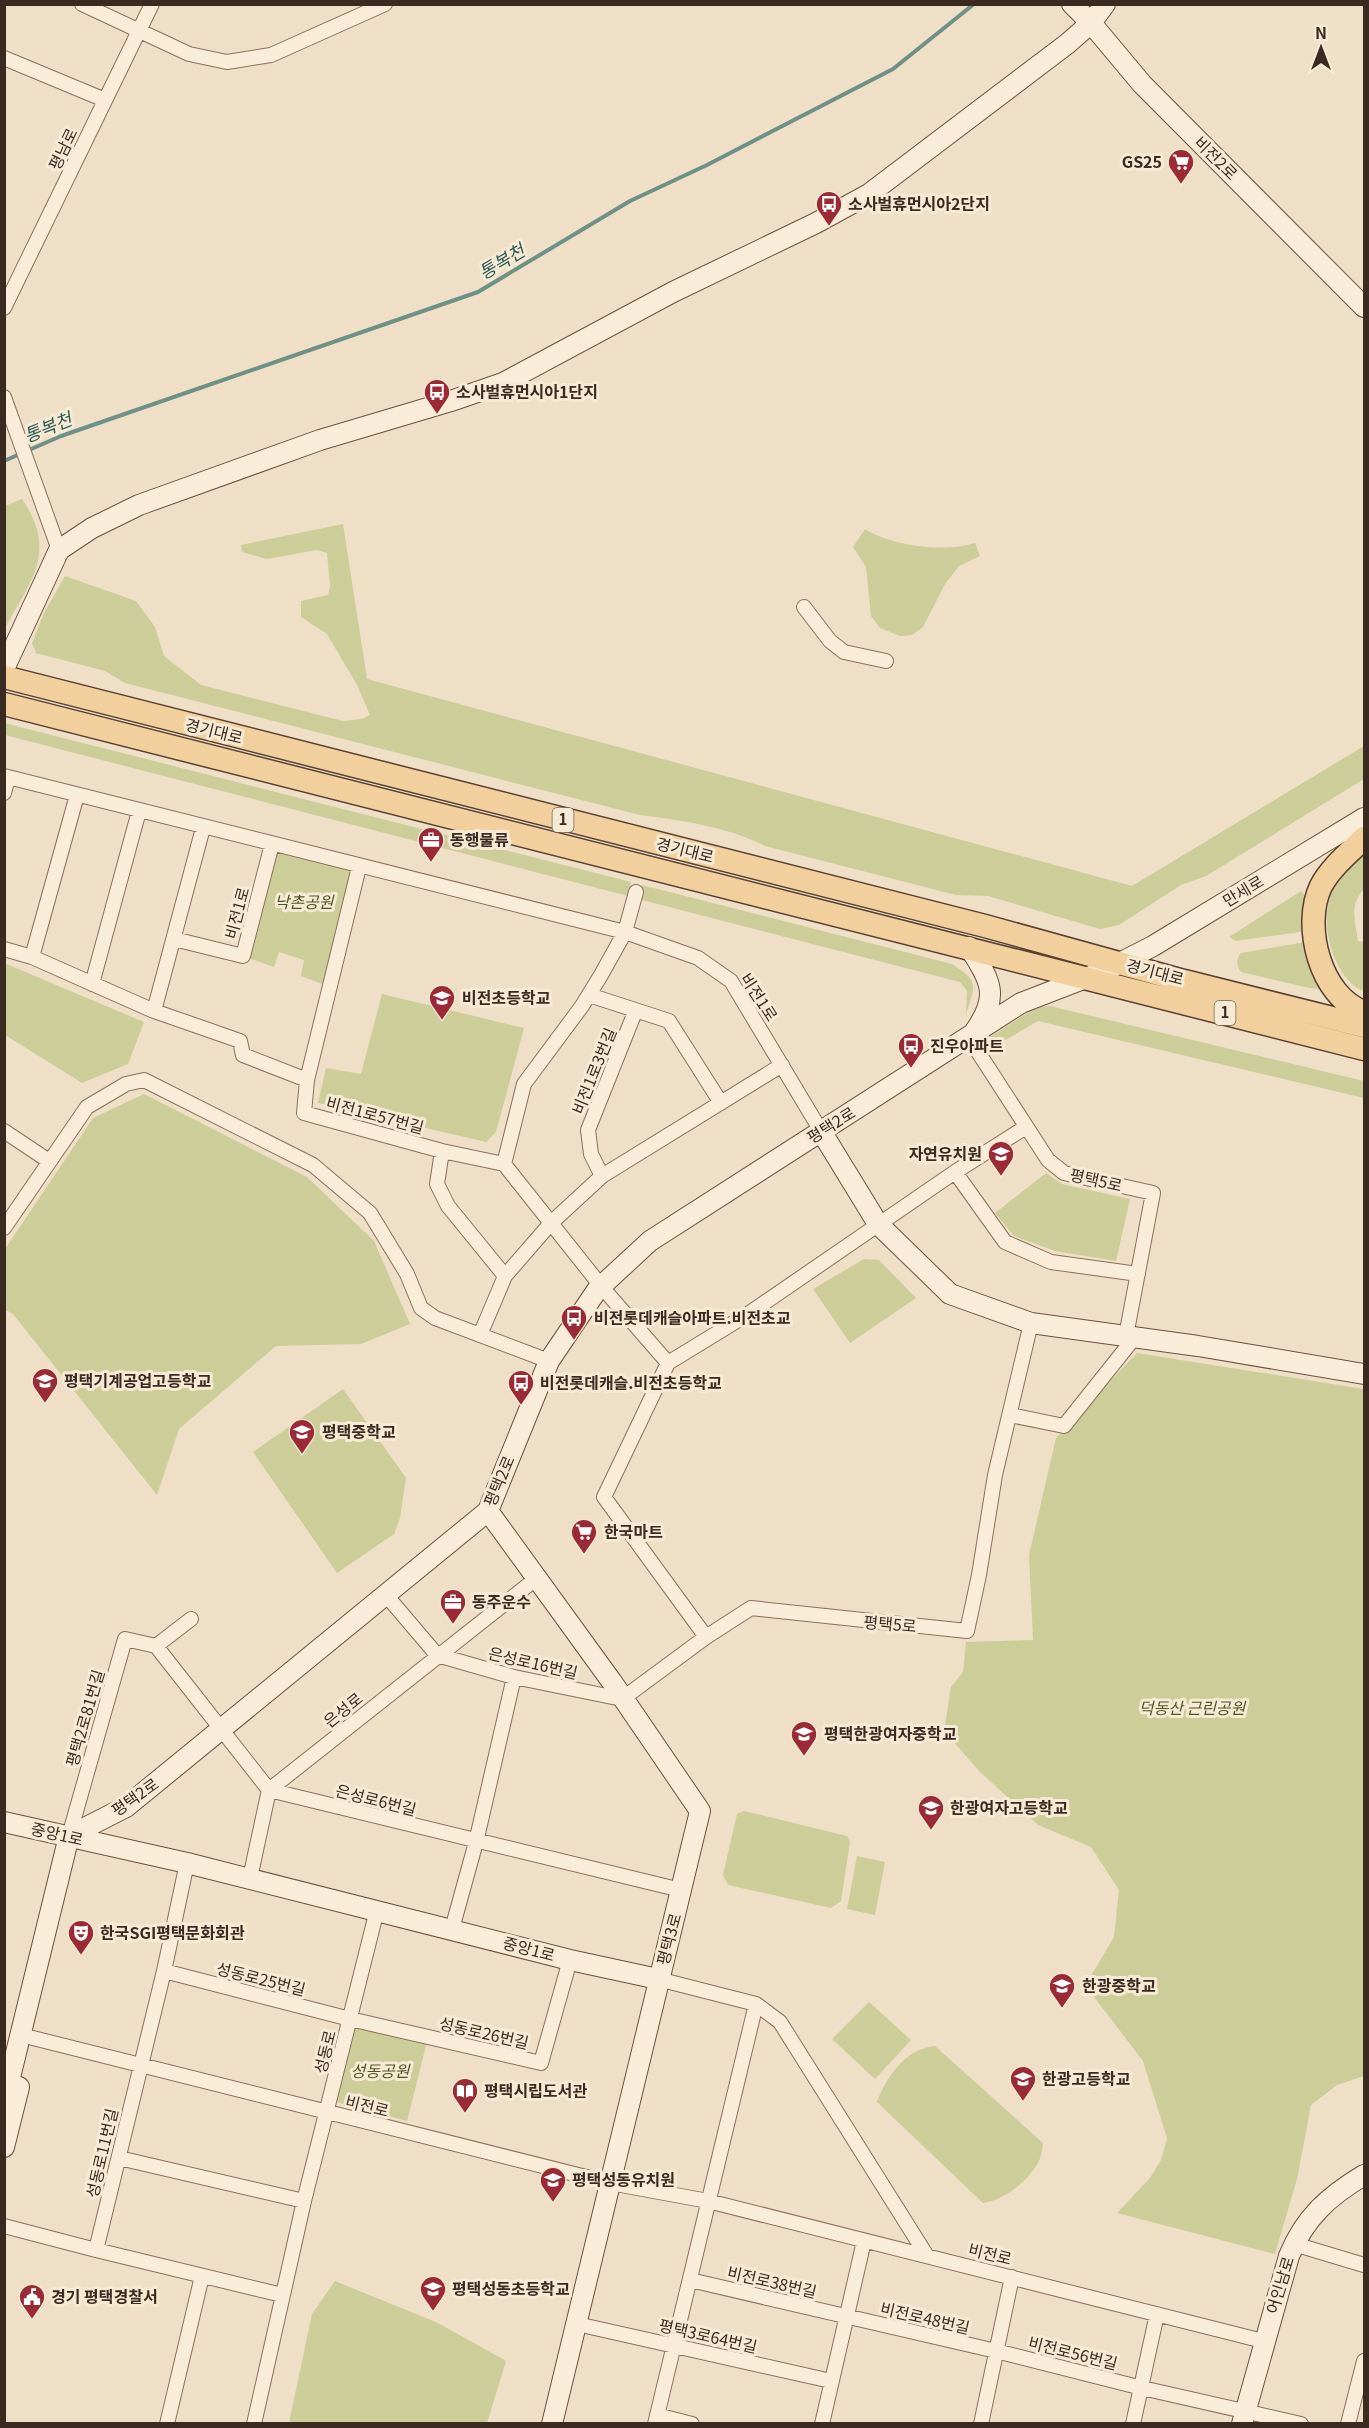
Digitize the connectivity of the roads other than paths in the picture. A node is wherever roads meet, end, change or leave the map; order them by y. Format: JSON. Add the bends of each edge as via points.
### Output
{"nodes":[{"id":1,"x":82,"y":4,"type":"edge"},
{"id":2,"x":152,"y":4,"type":"edge"},
{"id":3,"x":385,"y":4,"type":"edge"},
{"id":4,"x":1072,"y":4,"type":"edge"},
{"id":5,"x":1105,"y":4,"type":"edge"},
{"id":6,"x":1091,"y":23,"type":"junction"},
{"id":7,"x":139,"y":30,"type":"junction"},
{"id":8,"x":4,"y":58,"type":"edge"},
{"id":9,"x":105,"y":100,"type":"junction"},
{"id":10,"x":4,"y":308,"type":"edge"},
{"id":11,"x":1365,"y":308,"type":"edge"},
{"id":12,"x":4,"y":397,"type":"edge"},
{"id":13,"x":59,"y":550,"type":"junction"},
{"id":14,"x":804,"y":607,"type":"dead end"},
{"id":15,"x":886,"y":661,"type":"dead end"},
{"id":16,"x":4,"y":669,"type":"edge"},
{"id":17,"x":4,"y":677,"type":"edge"},
{"id":18,"x":4,"y":704,"type":"edge"},
{"id":19,"x":6,"y":777,"type":"edge"},
{"id":20,"x":4,"y":794,"type":"edge"},
{"id":21,"x":77,"y":795,"type":"junction"},
{"id":22,"x":139,"y":811,"type":"junction"},
{"id":23,"x":1365,"y":818,"type":"edge"},
{"id":24,"x":203,"y":828,"type":"junction"},
{"id":25,"x":1365,"y":838,"type":"edge"},
{"id":26,"x":272,"y":844,"type":"junction"},
{"id":27,"x":360,"y":867,"type":"junction"},
{"id":28,"x":636,"y":892,"type":"dead end"},
{"id":29,"x":625,"y":932,"type":"junction"},
{"id":30,"x":174,"y":939,"type":"junction"},
{"id":31,"x":969,"y":947,"type":"junction"},
{"id":32,"x":4,"y":949,"type":"edge"},
{"id":33,"x":32,"y":957,"type":"junction"},
{"id":34,"x":1121,"y":963,"type":"junction"},
{"id":35,"x":1086,"y":977,"type":"junction"},
{"id":36,"x":92,"y":984,"type":"junction"},
{"id":37,"x":588,"y":995,"type":"junction"},
{"id":38,"x":154,"y":1011,"type":"junction"},
{"id":39,"x":635,"y":1012,"type":"junction"},
{"id":40,"x":1365,"y":1012,"type":"edge"},
{"id":41,"x":1365,"y":1026,"type":"edge"},
{"id":42,"x":970,"y":1038,"type":"junction"},
{"id":43,"x":1365,"y":1049,"type":"edge"},
{"id":44,"x":782,"y":1065,"type":"junction"},
{"id":45,"x":307,"y":1080,"type":"junction"},
{"id":46,"x":721,"y":1103,"type":"junction"},
{"id":47,"x":1026,"y":1127,"type":"junction"},
{"id":48,"x":821,"y":1131,"type":"junction"},
{"id":49,"x":6,"y":1135,"type":"edge"},
{"id":50,"x":442,"y":1150,"type":"junction"},
{"id":51,"x":49,"y":1161,"type":"junction"},
{"id":52,"x":504,"y":1164,"type":"junction"},
{"id":53,"x":955,"y":1172,"type":"junction"},
{"id":54,"x":602,"y":1176,"type":"junction"},
{"id":55,"x":550,"y":1223,"type":"junction"},
{"id":56,"x":878,"y":1224,"type":"junction"},
{"id":57,"x":4,"y":1228,"type":"edge"},
{"id":58,"x":1138,"y":1274,"type":"junction"},
{"id":59,"x":505,"y":1276,"type":"junction"},
{"id":60,"x":601,"y":1286,"type":"junction"},
{"id":61,"x":1031,"y":1323,"type":"junction"},
{"id":62,"x":480,"y":1335,"type":"junction"},
{"id":63,"x":1130,"y":1337,"type":"junction"},
{"id":64,"x":549,"y":1361,"type":"junction"},
{"id":65,"x":668,"y":1364,"type":"junction"},
{"id":66,"x":1365,"y":1374,"type":"edge"},
{"id":67,"x":1010,"y":1415,"type":"junction"},
{"id":68,"x":489,"y":1511,"type":"junction"},
{"id":69,"x":537,"y":1578,"type":"junction"},
{"id":70,"x":386,"y":1595,"type":"junction"},
{"id":71,"x":190,"y":1619,"type":"dead end"},
{"id":72,"x":706,"y":1637,"type":"junction"},
{"id":73,"x":156,"y":1646,"type":"junction"},
{"id":74,"x":437,"y":1655,"type":"junction"},
{"id":75,"x":514,"y":1677,"type":"junction"},
{"id":76,"x":622,"y":1699,"type":"junction"},
{"id":77,"x":220,"y":1731,"type":"junction"},
{"id":78,"x":269,"y":1790,"type":"junction"},
{"id":79,"x":4,"y":1822,"type":"edge"},
{"id":80,"x":69,"y":1836,"type":"junction"},
{"id":81,"x":476,"y":1842,"type":"junction"},
{"id":82,"x":187,"y":1863,"type":"junction"},
{"id":83,"x":250,"y":1878,"type":"junction"},
{"id":84,"x":681,"y":1890,"type":"junction"},
{"id":85,"x":377,"y":1910,"type":"junction"},
{"id":86,"x":452,"y":1929,"type":"junction"},
{"id":87,"x":570,"y":1960,"type":"junction"},
{"id":88,"x":164,"y":1971,"type":"junction"},
{"id":89,"x":658,"y":1979,"type":"junction"},
{"id":90,"x":756,"y":2004,"type":"junction"},
{"id":91,"x":350,"y":2019,"type":"junction"},
{"id":92,"x":26,"y":2036,"type":"junction"},
{"id":93,"x":140,"y":2064,"type":"junction"},
{"id":94,"x":4,"y":2102,"type":"edge"},
{"id":95,"x":326,"y":2112,"type":"junction"},
{"id":96,"x":4,"y":2147,"type":"edge"},
{"id":97,"x":119,"y":2158,"type":"junction"},
{"id":98,"x":1365,"y":2175,"type":"edge"},
{"id":99,"x":610,"y":2182,"type":"junction"},
{"id":100,"x":304,"y":2201,"type":"junction"},
{"id":101,"x":708,"y":2201,"type":"junction"},
{"id":102,"x":4,"y":2226,"type":"edge"},
{"id":103,"x":864,"y":2241,"type":"junction"},
{"id":104,"x":1294,"y":2244,"type":"junction"},
{"id":105,"x":96,"y":2250,"type":"junction"},
{"id":106,"x":927,"y":2256,"type":"junction"},
{"id":107,"x":1365,"y":2265,"type":"edge"},
{"id":108,"x":202,"y":2276,"type":"junction"},
{"id":109,"x":1012,"y":2277,"type":"junction"},
{"id":110,"x":690,"y":2280,"type":"junction"},
{"id":111,"x":282,"y":2295,"type":"junction"},
{"id":112,"x":1157,"y":2314,"type":"junction"},
{"id":113,"x":848,"y":2317,"type":"junction"},
{"id":114,"x":577,"y":2324,"type":"junction"},
{"id":115,"x":1263,"y":2341,"type":"junction"},
{"id":116,"x":675,"y":2345,"type":"junction"},
{"id":117,"x":996,"y":2351,"type":"junction"},
{"id":118,"x":1364,"y":2365,"type":"edge"},
{"id":119,"x":831,"y":2381,"type":"junction"},
{"id":120,"x":1142,"y":2388,"type":"junction"},
{"id":121,"x":1244,"y":2417,"type":"edge"},
{"id":122,"x":656,"y":2419,"type":"edge"},
{"id":123,"x":167,"y":2424,"type":"edge"},
{"id":124,"x":254,"y":2424,"type":"edge"},
{"id":125,"x":552,"y":2424,"type":"edge"},
{"id":126,"x":692,"y":2424,"type":"edge"},
{"id":127,"x":822,"y":2424,"type":"edge"},
{"id":128,"x":981,"y":2424,"type":"edge"},
{"id":129,"x":1133,"y":2424,"type":"edge"},
{"id":130,"x":1302,"y":2424,"type":"edge"},
{"id":131,"x":1348,"y":2424,"type":"edge"}],
"edges":[{"from":1,"to":7,"type":"street"},
{"from":2,"to":7,"type":"street","name":"평남로"},
{"from":3,"to":7,"type":"street","via":[[271,55],[227,62],[189,54]]},
{"from":4,"to":6,"type":"street","name":"비전2로"},
{"from":5,"to":6,"type":"street"},
{"from":6,"to":11,"type":"street","name":"비전2로","via":[[1142,84]]},
{"from":6,"to":13,"type":"street","via":[[869,194],[816,224],[673,292],[503,383],[320,440],[139,505]]},
{"from":7,"to":9,"type":"street","name":"평남로"},
{"from":8,"to":9,"type":"street"},
{"from":9,"to":10,"type":"street","name":"평남로"},
{"from":12,"to":13,"type":"street"},
{"from":13,"to":16,"type":"street"},
{"from":14,"to":15,"type":"street","via":[[830,641],[844,652]]},
{"from":17,"to":34,"type":"main road","name":"경기대로","number":"1"},
{"from":18,"to":31,"type":"main road","name":"경기대로","number":"1"},
{"from":19,"to":20,"type":"street","name":"비전1로"},
{"from":19,"to":21,"type":"street","name":"비전1로"},
{"from":21,"to":22,"type":"street","name":"비전1로"},
{"from":21,"to":33,"type":"street"},
{"from":22,"to":24,"type":"street","name":"비전1로"},
{"from":22,"to":36,"type":"street"},
{"from":23,"to":34,"type":"street","name":"만세로"},
{"from":24,"to":26,"type":"street","name":"비전1로"},
{"from":24,"to":30,"type":"street"},
{"from":25,"to":40,"type":"main road","via":[[1338,863],[1322,885],[1312,915],[1313,939],[1336,992]]},
{"from":26,"to":27,"type":"street","name":"비전1로"},
{"from":26,"to":30,"type":"street","name":"비전1로","via":[[243,956]]},
{"from":27,"to":29,"type":"street","name":"비전1로"},
{"from":27,"to":45,"type":"street"},
{"from":28,"to":29,"type":"street"},
{"from":29,"to":37,"type":"street"},
{"from":29,"to":44,"type":"street","name":"비전1로","via":[[698,958],[731,981]]},
{"from":30,"to":38,"type":"street"},
{"from":31,"to":35,"type":"main road","name":"경기대로","number":"1"},
{"from":31,"to":42,"type":"street","via":[[984,971],[991,993],[988,1012]]},
{"from":32,"to":33,"type":"street"},
{"from":33,"to":36,"type":"street"},
{"from":34,"to":35,"type":"street","name":"평택2로"},
{"from":34,"to":41,"type":"main road","name":"경기대로","number":"1"},
{"from":35,"to":42,"type":"street","name":"평택2로","via":[[1021,1003]]},
{"from":35,"to":43,"type":"main road","name":"경기대로","number":"1"},
{"from":36,"to":38,"type":"street"},
{"from":37,"to":39,"type":"street","name":"비전1로3번길"},
{"from":37,"to":52,"type":"street","via":[[524,1084]]},
{"from":38,"to":45,"type":"street","via":[[240,1041],[243,1055]]},
{"from":39,"to":46,"type":"street","name":"비전1로3번길","via":[[669,1021]]},
{"from":39,"to":54,"type":"street","name":"비전1로3번길","via":[[588,1130],[591,1154]]},
{"from":42,"to":47,"type":"street"},
{"from":42,"to":48,"type":"street","name":"평택2로"},
{"from":44,"to":46,"type":"street"},
{"from":44,"to":48,"type":"street","name":"비전1로"},
{"from":45,"to":50,"type":"street","name":"비전1로57번길","via":[[304,1113]]},
{"from":46,"to":54,"type":"street"},
{"from":47,"to":53,"type":"street"},
{"from":47,"to":58,"type":"street","name":"평택5로","via":[[1048,1160],[1064,1173],[1154,1193]]},
{"from":48,"to":56,"type":"street"},
{"from":48,"to":60,"type":"street","name":"평택2로","via":[[650,1241]]},
{"from":49,"to":51,"type":"street"},
{"from":50,"to":52,"type":"street","name":"비전1로57번길"},
{"from":50,"to":59,"type":"street","via":[[437,1184],[448,1206]]},
{"from":51,"to":57,"type":"street"},
{"from":51,"to":62,"type":"street","via":[[87,1107],[126,1084],[144,1080],[313,1165],[370,1213],[407,1274],[421,1308]]},
{"from":52,"to":55,"type":"street"},
{"from":53,"to":56,"type":"street"},
{"from":53,"to":58,"type":"street","via":[[1005,1242],[1051,1262]]},
{"from":54,"to":55,"type":"street"},
{"from":55,"to":59,"type":"street"},
{"from":55,"to":60,"type":"street"},
{"from":56,"to":61,"type":"street","via":[[950,1294]]},
{"from":56,"to":65,"type":"street"},
{"from":58,"to":63,"type":"street","name":"평택5로"},
{"from":59,"to":62,"type":"street"},
{"from":60,"to":64,"type":"street","name":"평택2로"},
{"from":60,"to":65,"type":"street"},
{"from":61,"to":63,"type":"street"},
{"from":61,"to":67,"type":"street","name":"평택5로"},
{"from":62,"to":64,"type":"street"},
{"from":63,"to":66,"type":"street"},
{"from":63,"to":67,"type":"street","name":"평택5로","via":[[1064,1426]]},
{"from":64,"to":68,"type":"street","name":"평택2로"},
{"from":65,"to":72,"type":"street","via":[[604,1497]]},
{"from":67,"to":72,"type":"street","name":"평택5로","via":[[967,1631],[751,1608]]},
{"from":68,"to":69,"type":"street","name":"평택3로"},
{"from":68,"to":70,"type":"street","name":"평택2로"},
{"from":69,"to":74,"type":"street","name":"은성로"},
{"from":69,"to":76,"type":"street","name":"평택3로"},
{"from":70,"to":74,"type":"street"},
{"from":70,"to":77,"type":"street","name":"평택2로"},
{"from":71,"to":73,"type":"street"},
{"from":72,"to":76,"type":"street","name":"평택5로"},
{"from":73,"to":77,"type":"street"},
{"from":73,"to":80,"type":"street","name":"평택2로81번길","via":[[125,1639]]},
{"from":74,"to":75,"type":"street","name":"은성로16번길"},
{"from":74,"to":78,"type":"street","name":"은성로"},
{"from":75,"to":76,"type":"street","name":"은성로16번길"},
{"from":75,"to":81,"type":"street"},
{"from":76,"to":84,"type":"street","name":"평택3로","via":[[700,1811]]},
{"from":77,"to":78,"type":"street"},
{"from":77,"to":80,"type":"street","name":"평택2로","via":[[126,1807]]},
{"from":78,"to":81,"type":"street","name":"은성로6번길"},
{"from":78,"to":83,"type":"street"},
{"from":79,"to":80,"type":"street","name":"중앙1로"},
{"from":80,"to":82,"type":"street","name":"중앙1로"},
{"from":80,"to":92,"type":"street"},
{"from":81,"to":84,"type":"street","name":"은성로6번길"},
{"from":81,"to":86,"type":"street"},
{"from":82,"to":83,"type":"street","name":"중앙1로"},
{"from":82,"to":88,"type":"street"},
{"from":83,"to":85,"type":"street","name":"중앙1로"},
{"from":84,"to":89,"type":"street","name":"평택3로"},
{"from":85,"to":86,"type":"street","name":"중앙1로"},
{"from":85,"to":91,"type":"street","name":"성동로"},
{"from":86,"to":87,"type":"street","name":"중앙1로"},
{"from":87,"to":89,"type":"street","name":"중앙1로"},
{"from":87,"to":91,"type":"street","name":"성동로26번길","via":[[541,2063]]},
{"from":88,"to":91,"type":"street","name":"성동로25번길"},
{"from":88,"to":93,"type":"street"},
{"from":89,"to":90,"type":"street","name":"중앙1로"},
{"from":89,"to":99,"type":"street","name":"평택3로"},
{"from":90,"to":101,"type":"street"},
{"from":90,"to":106,"type":"street","name":"중앙1로","via":[[780,2022]]},
{"from":91,"to":95,"type":"street","name":"성동로"},
{"from":92,"to":93,"type":"street","name":"비전로"},
{"from":92,"to":94,"type":"street"},
{"from":92,"to":96,"type":"street"},
{"from":93,"to":95,"type":"street","name":"비전로"},
{"from":93,"to":97,"type":"street","name":"성동로11번길"},
{"from":95,"to":99,"type":"street","name":"비전로"},
{"from":95,"to":100,"type":"street","name":"성동로"},
{"from":97,"to":100,"type":"street"},
{"from":97,"to":105,"type":"street","name":"성동로11번길"},
{"from":98,"to":104,"type":"street","name":"어인남로","via":[[1318,2208]]},
{"from":99,"to":101,"type":"street","name":"비전로"},
{"from":99,"to":114,"type":"street","name":"평택3로"},
{"from":100,"to":111,"type":"street","name":"성동로"},
{"from":101,"to":103,"type":"street","name":"비전로"},
{"from":101,"to":110,"type":"street"},
{"from":102,"to":105,"type":"street"},
{"from":103,"to":106,"type":"street","name":"비전로"},
{"from":103,"to":113,"type":"street"},
{"from":104,"to":107,"type":"street"},
{"from":104,"to":115,"type":"street","name":"어인남로"},
{"from":105,"to":108,"type":"street"},
{"from":106,"to":109,"type":"street","name":"비전로"},
{"from":108,"to":111,"type":"street"},
{"from":108,"to":123,"type":"street"},
{"from":109,"to":112,"type":"street","name":"비전로"},
{"from":109,"to":117,"type":"street"},
{"from":110,"to":113,"type":"street","name":"비전로38번길"},
{"from":110,"to":116,"type":"street"},
{"from":111,"to":124,"type":"street","name":"성동로"},
{"from":112,"to":115,"type":"street","name":"비전로"},
{"from":112,"to":120,"type":"street"},
{"from":113,"to":117,"type":"street","name":"비전로48번길"},
{"from":113,"to":119,"type":"street"},
{"from":114,"to":116,"type":"street","name":"평택3로64번길"},
{"from":114,"to":125,"type":"street","name":"평택3로"},
{"from":115,"to":121,"type":"street","name":"어인남로"},
{"from":116,"to":119,"type":"street","name":"평택3로64번길"},
{"from":116,"to":122,"type":"street"},
{"from":117,"to":120,"type":"street","name":"비전로56번길"},
{"from":117,"to":128,"type":"street"},
{"from":118,"to":131,"type":"street"},
{"from":119,"to":127,"type":"street"},
{"from":120,"to":121,"type":"street","name":"비전로56번길"},
{"from":120,"to":129,"type":"street"},
{"from":121,"to":130,"type":"street","name":"비전로56번길"},
{"from":122,"to":126,"type":"street"}]}
